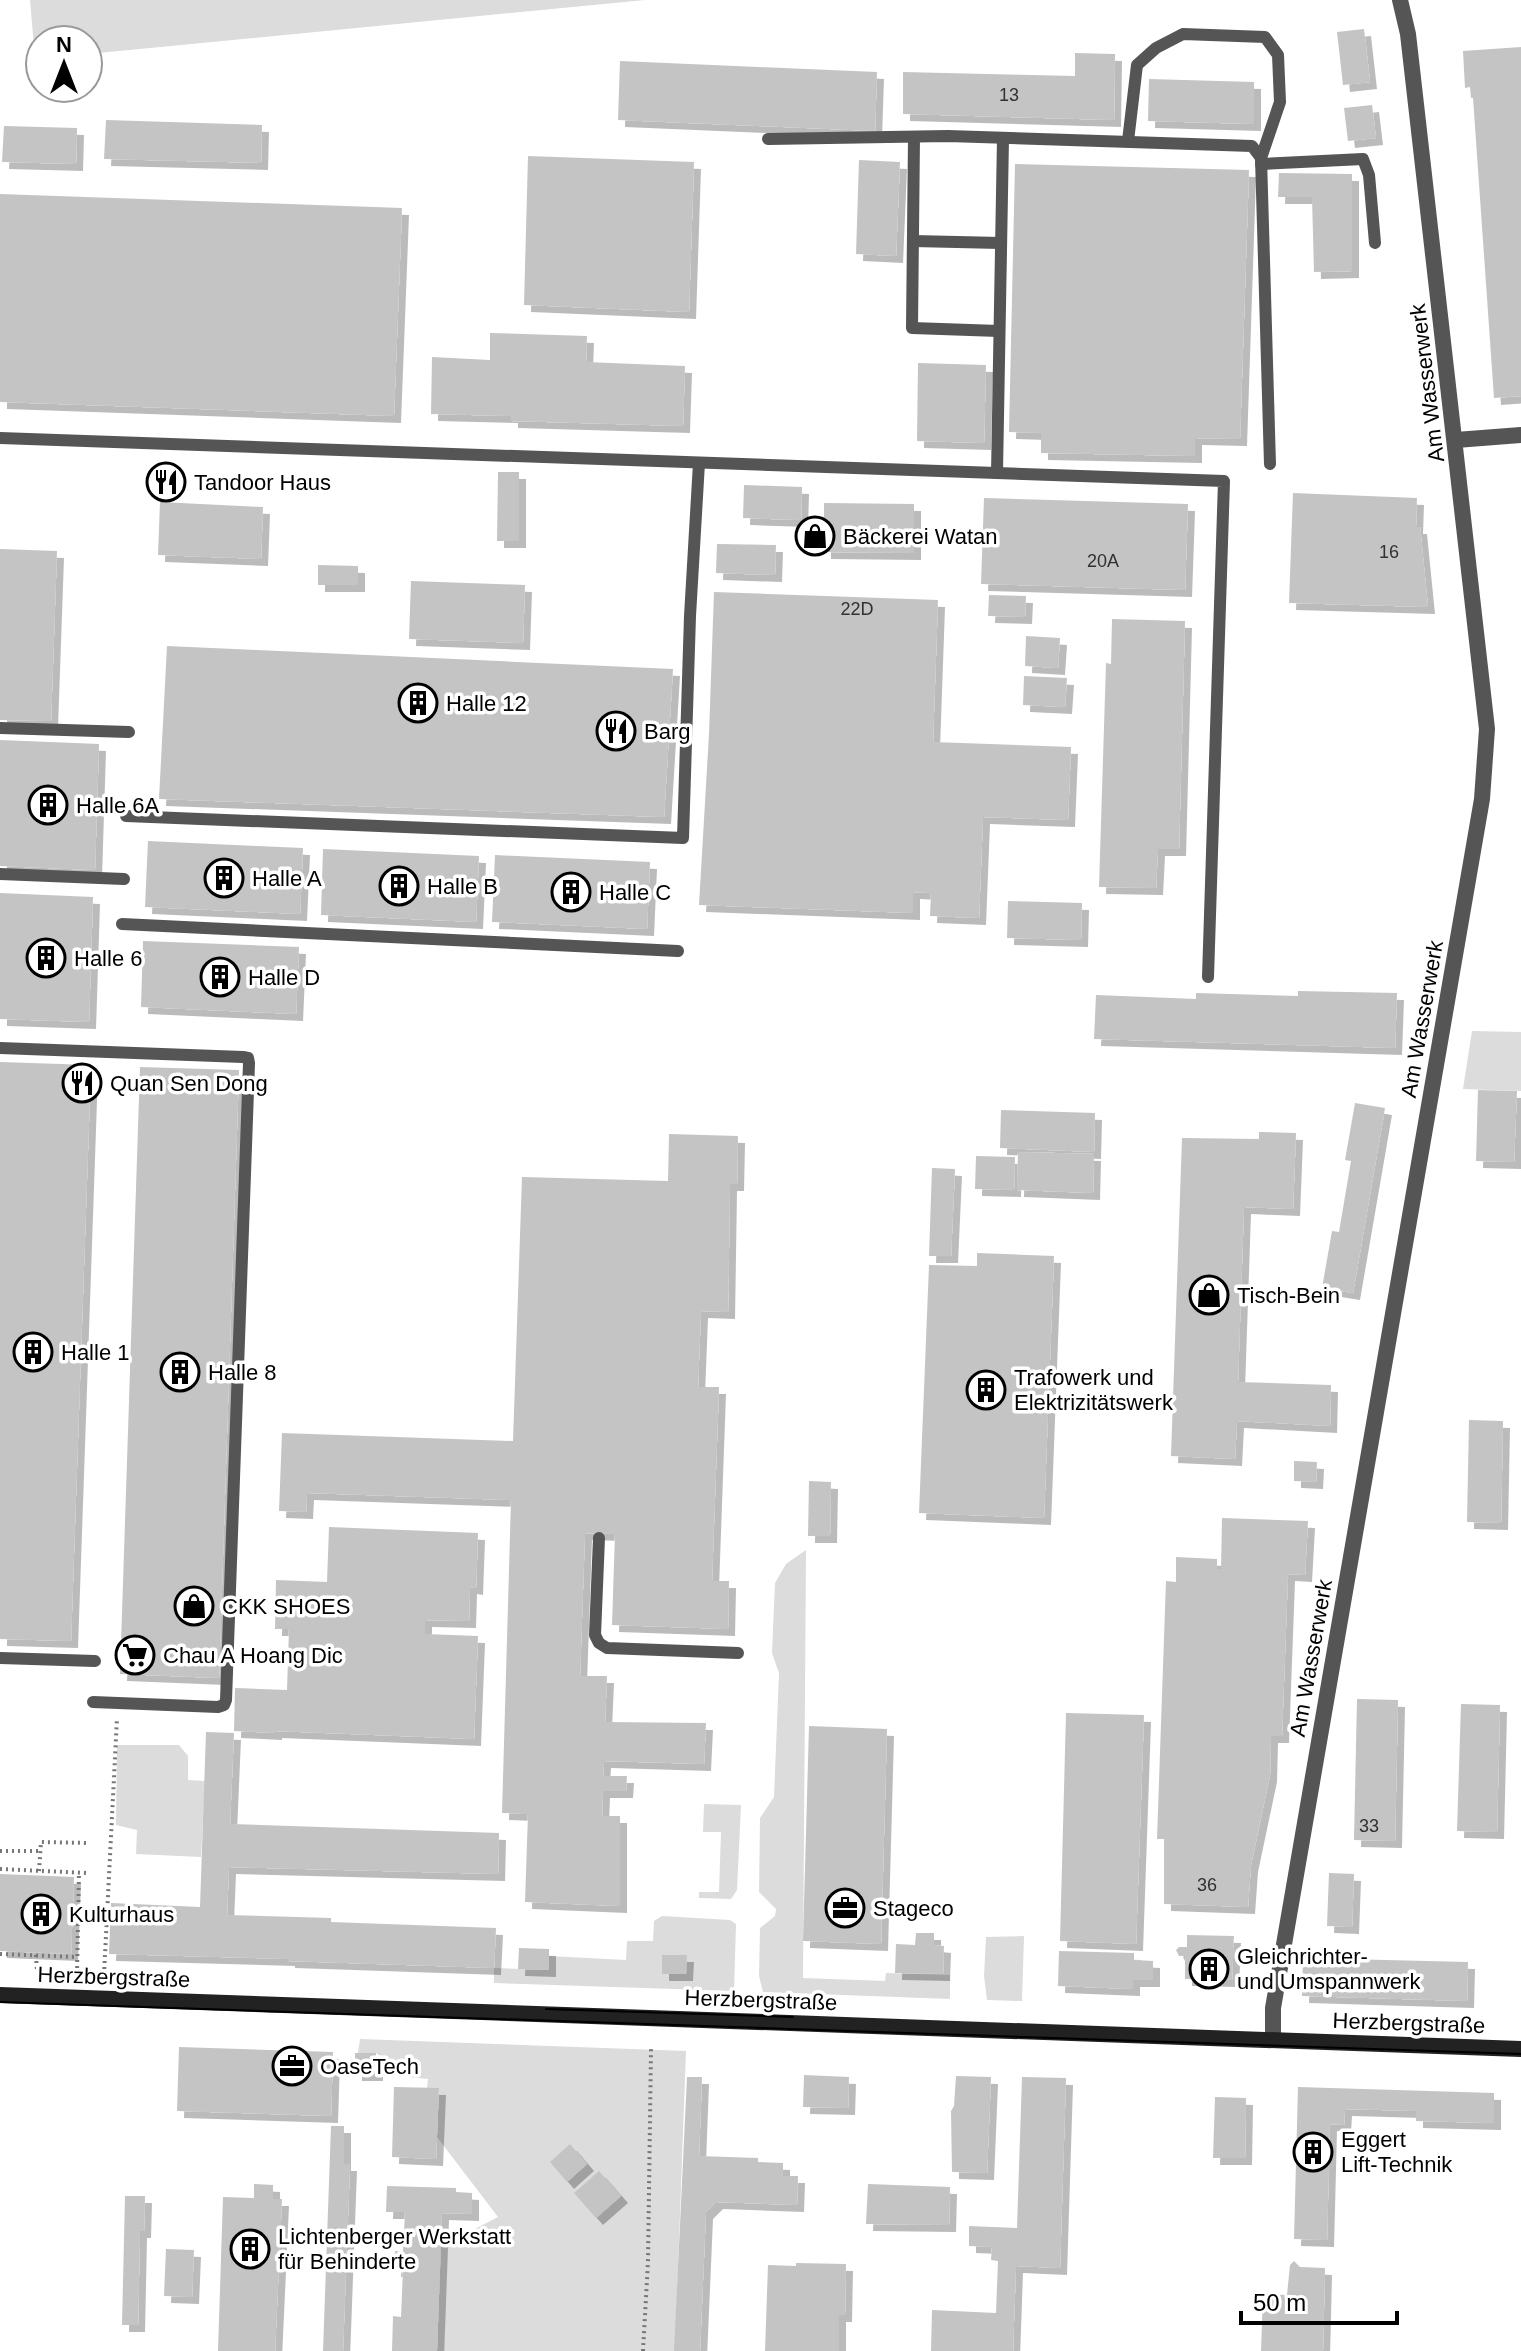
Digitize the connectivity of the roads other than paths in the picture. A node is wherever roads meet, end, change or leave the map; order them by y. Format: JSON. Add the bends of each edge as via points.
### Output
{"nodes":[{"id":1,"x":1400,"y":0,"type":"edge"},
{"id":2,"x":914,"y":137,"type":"junction"},
{"id":3,"x":1003,"y":138,"type":"junction"},
{"id":4,"x":768,"y":139,"type":"dead end"},
{"id":5,"x":1128,"y":141,"type":"junction"},
{"id":6,"x":1261,"y":161,"type":"junction"},
{"id":7,"x":913,"y":241,"type":"junction"},
{"id":8,"x":1001,"y":243,"type":"junction"},
{"id":9,"x":1375,"y":243,"type":"dead end"},
{"id":10,"x":999,"y":331,"type":"junction"},
{"id":11,"x":1521,"y":435,"type":"edge"},
{"id":12,"x":0,"y":438,"type":"edge"},
{"id":13,"x":1456,"y":440,"type":"junction"},
{"id":14,"x":699,"y":463,"type":"junction"},
{"id":15,"x":1270,"y":464,"type":"dead end"},
{"id":16,"x":997,"y":473,"type":"junction"},
{"id":17,"x":0,"y":728,"type":"edge"},
{"id":18,"x":129,"y":732,"type":"dead end"},
{"id":19,"x":126,"y":816,"type":"dead end"},
{"id":20,"x":0,"y":874,"type":"edge"},
{"id":21,"x":124,"y":879,"type":"dead end"},
{"id":22,"x":122,"y":924,"type":"dead end"},
{"id":23,"x":678,"y":951,"type":"dead end"},
{"id":24,"x":1208,"y":977,"type":"dead end"},
{"id":25,"x":0,"y":1048,"type":"edge"},
{"id":26,"x":599,"y":1538,"type":"dead end"},
{"id":27,"x":738,"y":1653,"type":"dead end"},
{"id":28,"x":0,"y":1658,"type":"edge"},
{"id":29,"x":95,"y":1661,"type":"dead end"},
{"id":30,"x":93,"y":1702,"type":"dead end"},
{"id":31,"x":0,"y":1995,"type":"edge"},
{"id":32,"x":1273,"y":2040,"type":"junction"},
{"id":33,"x":1521,"y":2049,"type":"edge"}],
"edges":[{"from":1,"to":13,"type":"street","name":"Am Wasserwerk"},
{"from":2,"to":3,"type":"lane"},
{"from":2,"to":4,"type":"lane"},
{"from":2,"to":7,"type":"lane"},
{"from":3,"to":5,"type":"lane"},
{"from":3,"to":8,"type":"lane"},
{"from":5,"to":6,"type":"lane","via":[[1252,146]]},
{"from":5,"to":6,"type":"lane","via":[[1137,65],[1156,48],[1183,34],[1265,37],[1278,55],[1280,102]]},
{"from":6,"to":9,"type":"lane","via":[[1363,159]]},
{"from":6,"to":15,"type":"lane"},
{"from":7,"to":8,"type":"lane"},
{"from":7,"to":10,"type":"lane","via":[[912,328]]},
{"from":8,"to":10,"type":"lane"},
{"from":10,"to":16,"type":"lane"},
{"from":11,"to":13,"type":"street"},
{"from":12,"to":14,"type":"lane"},
{"from":13,"to":32,"type":"street","name":"Am Wasserwerk","via":[[1487,729],[1482,799],[1287,1924]]},
{"from":14,"to":16,"type":"lane"},
{"from":14,"to":19,"type":"lane","via":[[683,838]]},
{"from":16,"to":24,"type":"lane","via":[[1224,481]]},
{"from":17,"to":18,"type":"lane"},
{"from":20,"to":21,"type":"lane"},
{"from":22,"to":23,"type":"lane"},
{"from":25,"to":30,"type":"lane","via":[[248,1058],[226,1700],[218,1707]]},
{"from":26,"to":27,"type":"lane","via":[[599,1643],[607,1648]]},
{"from":28,"to":29,"type":"lane"},
{"from":31,"to":32,"type":"street","name":"Herzbergstraße"},
{"from":32,"to":33,"type":"street","name":"Herzbergstraße"}]}
